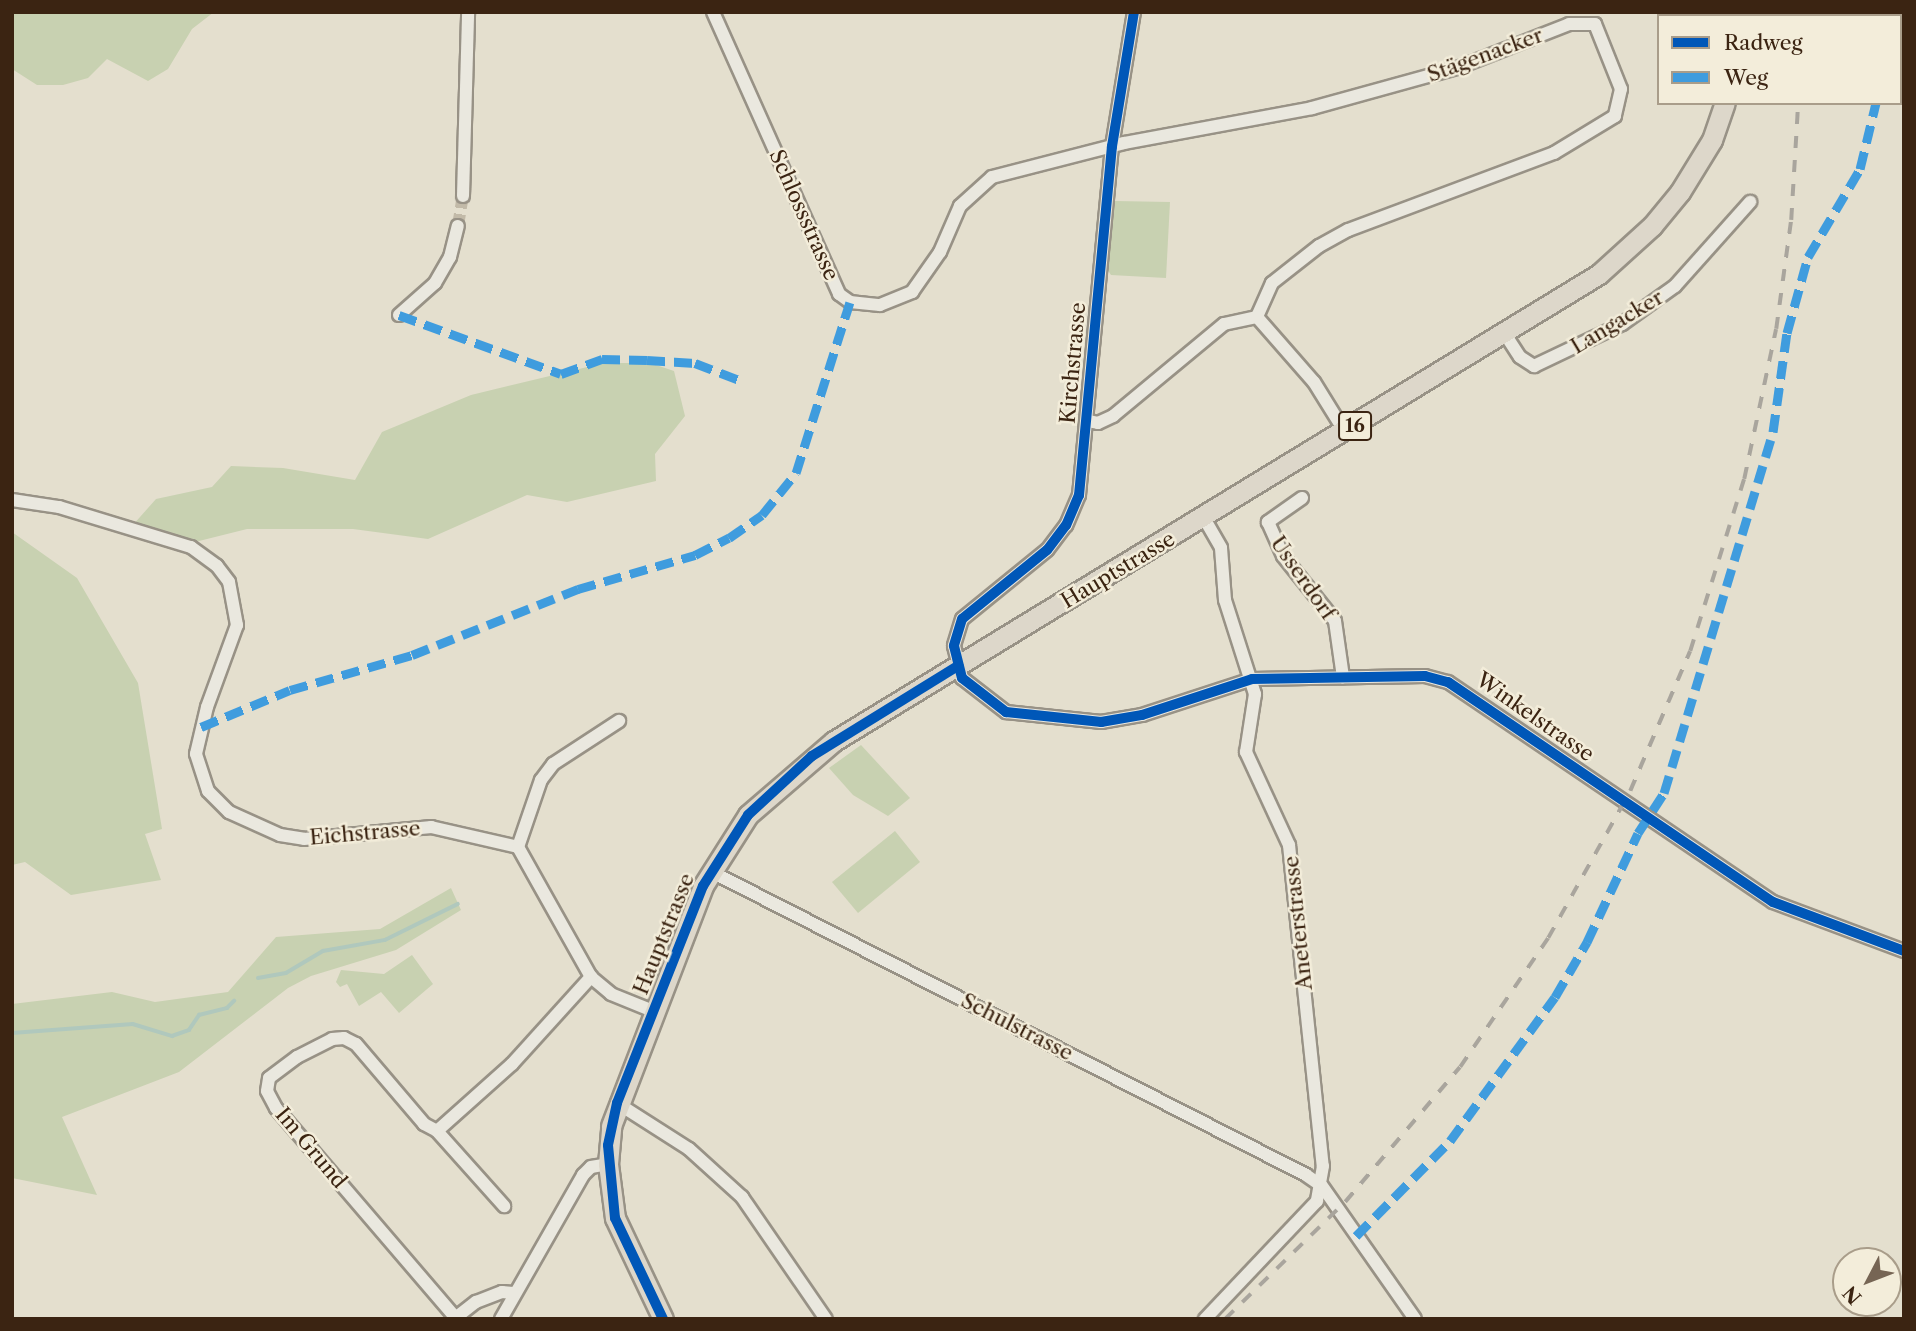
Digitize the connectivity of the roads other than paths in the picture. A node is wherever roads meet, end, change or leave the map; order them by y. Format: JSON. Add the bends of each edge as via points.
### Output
{"nodes":[{"id":1,"x":468,"y":12,"type":"edge"},
{"id":2,"x":713,"y":12,"type":"edge"},
{"id":3,"x":1134,"y":12,"type":"edge"},
{"id":4,"x":1724,"y":105,"type":"edge"},
{"id":5,"x":1112,"y":146,"type":"junction"},
{"id":6,"x":463,"y":196,"type":"tunnel mouth"},
{"id":7,"x":1750,"y":202,"type":"dead end"},
{"id":8,"x":458,"y":226,"type":"tunnel mouth"},
{"id":9,"x":399,"y":315,"type":"dead end"},
{"id":10,"x":1257,"y":317,"type":"junction"},
{"id":11,"x":1505,"y":334,"type":"junction"},
{"id":12,"x":1088,"y":422,"type":"junction"},
{"id":13,"x":1345,"y":432,"type":"junction"},
{"id":14,"x":1303,"y":498,"type":"dead end"},
{"id":15,"x":12,"y":500,"type":"edge"},
{"id":16,"x":1205,"y":518,"type":"junction"},
{"id":17,"x":958,"y":666,"type":"junction"},
{"id":18,"x":1343,"y":677,"type":"junction"},
{"id":19,"x":1252,"y":679,"type":"junction"},
{"id":20,"x":619,"y":721,"type":"dead end"},
{"id":21,"x":518,"y":847,"type":"junction"},
{"id":22,"x":710,"y":871,"type":"junction"},
{"id":23,"x":1904,"y":951,"type":"edge"},
{"id":24,"x":591,"y":977,"type":"junction"},
{"id":25,"x":653,"y":1011,"type":"junction"},
{"id":26,"x":617,"y":1103,"type":"junction"},
{"id":27,"x":437,"y":1131,"type":"junction"},
{"id":28,"x":607,"y":1164,"type":"junction"},
{"id":29,"x":1322,"y":1186,"type":"junction"},
{"id":30,"x":504,"y":1206,"type":"dead end"},
{"id":31,"x":513,"y":1293,"type":"junction"},
{"id":32,"x":455,"y":1318,"type":"edge"},
{"id":33,"x":501,"y":1319,"type":"edge"},
{"id":34,"x":663,"y":1319,"type":"edge"},
{"id":35,"x":827,"y":1319,"type":"edge"},
{"id":36,"x":1205,"y":1319,"type":"edge"},
{"id":37,"x":1415,"y":1319,"type":"edge"}],
"edges":[{"from":1,"to":6,"type":"street"},
{"from":2,"to":5,"type":"street","name":"Schlossstrasse","via":[[839,294],[850,302],[880,305],[912,292],[940,252],[960,206],[992,177]]},
{"from":3,"to":5,"type":"street","name":"Kirchstrasse"},
{"from":4,"to":11,"type":"main road","name":"Hauptstrasse","number":"16","via":[[1703,156],[1652,226],[1599,274]]},
{"from":5,"to":10,"type":"street","name":"Stägenacker","via":[[1312,108],[1457,68],[1569,24],[1595,24],[1621,89],[1615,116],[1554,153],[1348,230],[1319,246],[1272,283]]},
{"from":5,"to":12,"type":"street","name":"Kirchstrasse"},
{"from":7,"to":11,"type":"street","name":"Langacker","via":[[1675,286],[1622,324],[1534,366],[1520,357]]},
{"from":8,"to":9,"type":"street","via":[[450,257],[435,283]]},
{"from":10,"to":12,"type":"street","via":[[1224,324],[1113,416]]},
{"from":10,"to":13,"type":"street","via":[[1314,382]]},
{"from":11,"to":13,"type":"main road","name":"Hauptstrasse","number":"16"},
{"from":12,"to":17,"type":"street","name":"Kirchstrasse","via":[[1079,495],[1066,525],[1047,550],[962,619],[954,646]]},
{"from":13,"to":16,"type":"main road","name":"Hauptstrasse","number":"16"},
{"from":14,"to":18,"type":"street","name":"Usserdorf","via":[[1268,522],[1283,556],[1335,621]]},
{"from":15,"to":21,"type":"street","name":"Eichstrasse","via":[[59,507],[191,547],[217,566],[229,582],[237,625],[206,707],[197,754],[208,791],[229,812],[280,835],[304,839],[431,827]]},
{"from":16,"to":17,"type":"main road","name":"Hauptstrasse","number":"16"},
{"from":16,"to":19,"type":"street","name":"Aneterstrasse","via":[[1221,548],[1227,608]]},
{"from":17,"to":19,"type":"street","name":"Winkelstrasse","via":[[962,678],[1006,712],[1101,722],[1142,715]]},
{"from":17,"to":22,"type":"main road","name":"Hauptstrasse","number":"16","via":[[812,756],[748,815]]},
{"from":18,"to":19,"type":"street","name":"Winkelstrasse"},
{"from":18,"to":23,"type":"street","name":"Winkelstrasse","via":[[1425,676],[1448,682],[1773,902]]},
{"from":19,"to":29,"type":"street","name":"Aneterstrasse","via":[[1255,694],[1246,752],[1289,845]]},
{"from":20,"to":21,"type":"street","via":[[553,764],[541,780]]},
{"from":21,"to":24,"type":"street"},
{"from":22,"to":25,"type":"main road","name":"Hauptstrasse","number":"16"},
{"from":22,"to":29,"type":"street","name":"Schulstrasse"},
{"from":24,"to":25,"type":"street","via":[[611,994]]},
{"from":24,"to":27,"type":"street","via":[[512,1064]]},
{"from":25,"to":26,"type":"main road","name":"Hauptstrasse","number":"16"},
{"from":26,"to":28,"type":"main road","name":"Hauptstrasse","number":"16"},
{"from":26,"to":35,"type":"street","via":[[689,1149],[742,1198]]},
{"from":27,"to":30,"type":"street","name":"Im Grund"},
{"from":27,"to":32,"type":"street","name":"Im Grund","via":[[424,1124],[356,1044],[344,1038],[332,1039],[297,1057],[269,1078],[267,1091],[276,1108]]},
{"from":28,"to":31,"type":"street","via":[[591,1167],[583,1175]]},
{"from":28,"to":34,"type":"main road","name":"Hauptstrasse","number":"16","via":[[615,1218]]},
{"from":29,"to":36,"type":"street","via":[[1317,1200]]},
{"from":29,"to":37,"type":"street","name":"Aneterstrasse"},
{"from":31,"to":32,"type":"street","via":[[502,1292],[476,1302]]},
{"from":31,"to":33,"type":"street"}]}
